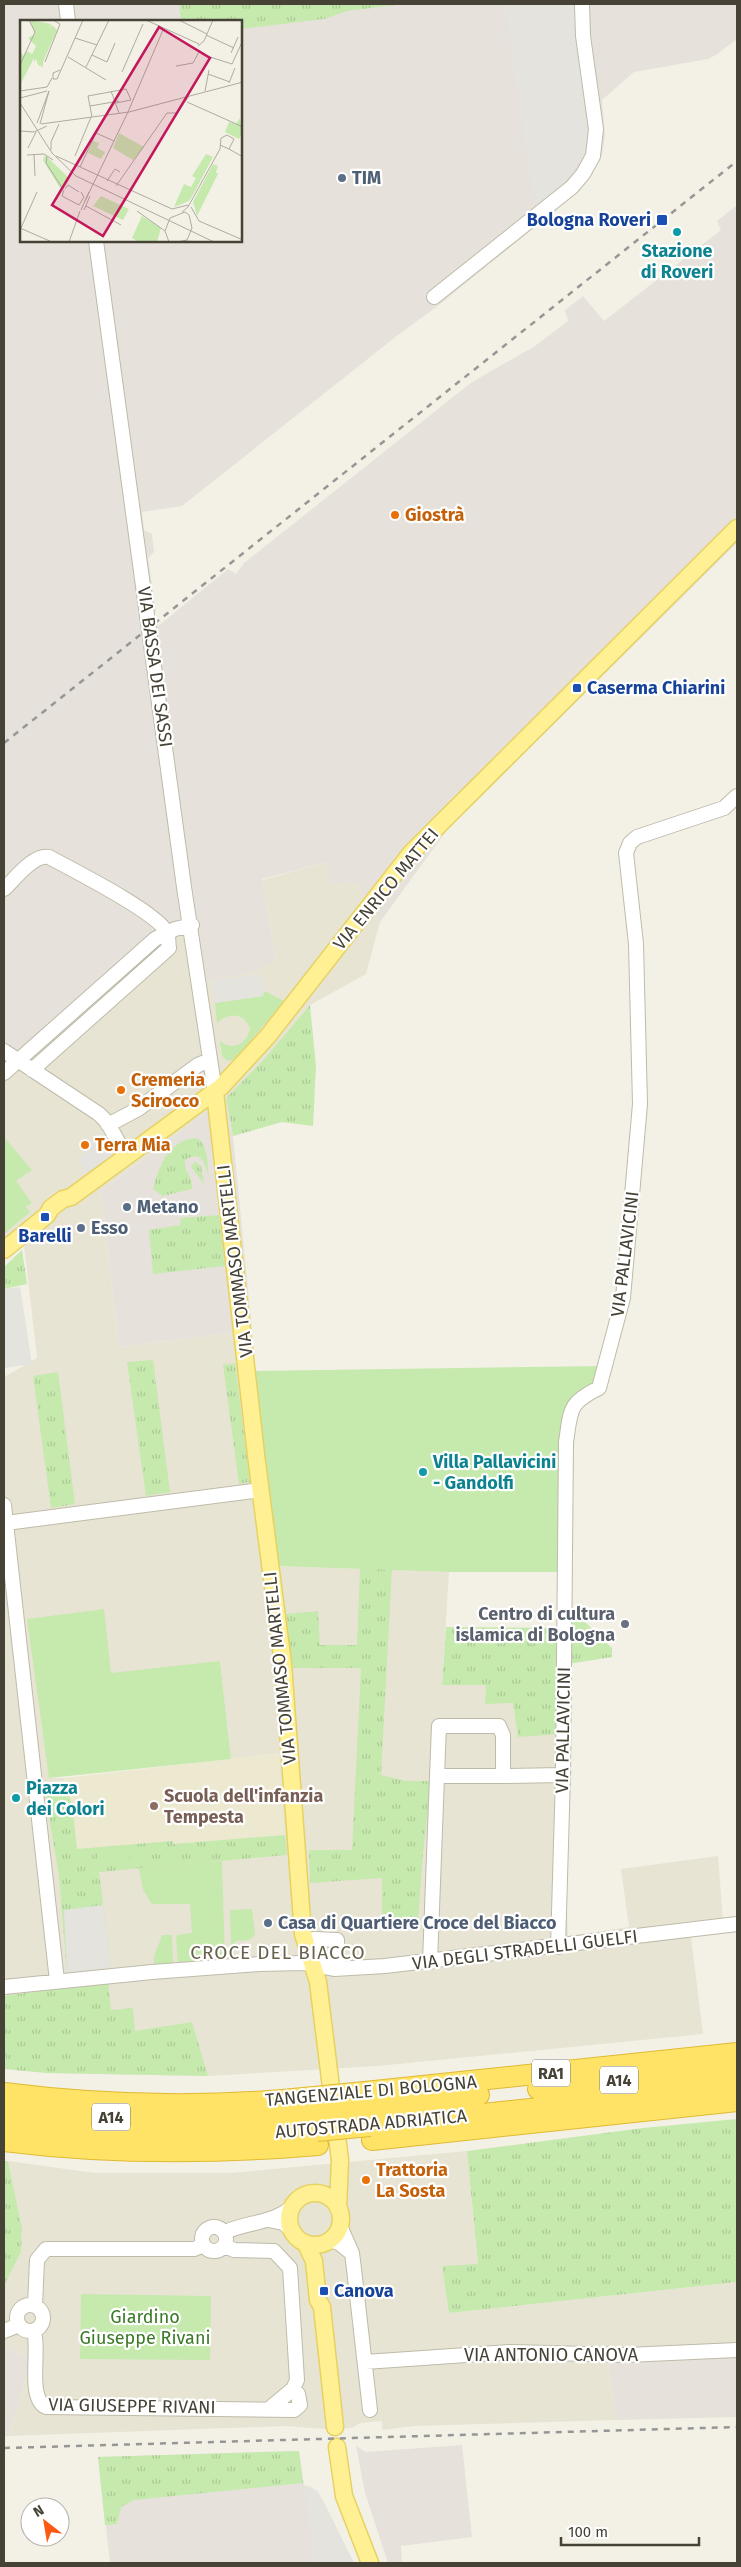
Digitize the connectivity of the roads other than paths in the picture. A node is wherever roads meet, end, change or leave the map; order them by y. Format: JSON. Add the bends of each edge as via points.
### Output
{"nodes":[{"id":1,"x":66,"y":4,"type":"edge"},
{"id":2,"x":582,"y":4,"type":"edge"},
{"id":3,"x":68,"y":20,"type":"edge"},
{"id":4,"x":96,"y":242,"type":"edge"},
{"id":5,"x":434,"y":297,"type":"dead end"},
{"id":6,"x":737,"y":528,"type":"edge"},
{"id":7,"x":737,"y":796,"type":"edge"},
{"id":8,"x":4,"y":888,"type":"edge"},
{"id":9,"x":192,"y":926,"type":"junction"},
{"id":10,"x":167,"y":932,"type":"junction"},
{"id":11,"x":4,"y":1051,"type":"edge"},
{"id":12,"x":18,"y":1060,"type":"junction"},
{"id":13,"x":210,"y":1060,"type":"junction"},
{"id":14,"x":32,"y":1070,"type":"junction"},
{"id":15,"x":4,"y":1073,"type":"edge"},
{"id":16,"x":215,"y":1092,"type":"junction"},
{"id":17,"x":108,"y":1125,"type":"junction"},
{"id":18,"x":126,"y":1156,"type":"junction"},
{"id":19,"x":4,"y":1250,"type":"edge"},
{"id":20,"x":261,"y":1490,"type":"junction"},
{"id":21,"x":4,"y":1505,"type":"edge"},
{"id":22,"x":6,"y":1523,"type":"junction"},
{"id":23,"x":563,"y":1775,"type":"junction"},
{"id":24,"x":436,"y":1776,"type":"junction"},
{"id":25,"x":503,"y":1776,"type":"junction"},
{"id":26,"x":737,"y":1924,"type":"edge"},
{"id":27,"x":558,"y":1947,"type":"junction"},
{"id":28,"x":430,"y":1962,"type":"junction"},
{"id":29,"x":313,"y":1964,"type":"junction"},
{"id":30,"x":57,"y":1982,"type":"junction"},
{"id":31,"x":4,"y":1987,"type":"edge"},
{"id":32,"x":737,"y":2053,"type":"edge"},
{"id":33,"x":737,"y":2068,"type":"edge"},
{"id":34,"x":737,"y":2087,"type":"edge"},
{"id":35,"x":4,"y":2093,"type":"edge"},
{"id":36,"x":737,"y":2101,"type":"edge"},
{"id":37,"x":4,"y":2108,"type":"edge"},
{"id":38,"x":369,"y":2116,"type":"junction"},
{"id":39,"x":316,"y":2121,"type":"junction"},
{"id":40,"x":4,"y":2126,"type":"edge"},
{"id":41,"x":4,"y":2141,"type":"edge"},
{"id":42,"x":339,"y":2171,"type":"junction"},
{"id":43,"x":314,"y":2192,"type":"junction"},
{"id":44,"x":292,"y":2208,"type":"junction"},
{"id":45,"x":338,"y":2208,"type":"junction"},
{"id":46,"x":268,"y":2220,"type":"junction"},
{"id":47,"x":340,"y":2226,"type":"junction"},
{"id":48,"x":292,"y":2230,"type":"junction"},
{"id":49,"x":225,"y":2239,"type":"junction"},
{"id":50,"x":330,"y":2240,"type":"junction"},
{"id":51,"x":306,"y":2244,"type":"junction"},
{"id":52,"x":204,"y":2245,"type":"junction"},
{"id":53,"x":352,"y":2258,"type":"junction"},
{"id":54,"x":35,"y":2306,"type":"junction"},
{"id":55,"x":322,"y":2307,"type":"junction"},
{"id":56,"x":19,"y":2325,"type":"junction"},
{"id":57,"x":4,"y":2331,"type":"edge"},
{"id":58,"x":34,"y":2331,"type":"junction"},
{"id":59,"x":737,"y":2350,"type":"edge"},
{"id":60,"x":365,"y":2362,"type":"junction"},
{"id":61,"x":370,"y":2410,"type":"dead end"},
{"id":62,"x":335,"y":2427,"type":"dead end"},
{"id":63,"x":337,"y":2447,"type":"dead end"},
{"id":64,"x":370,"y":2563,"type":"edge"}],
"edges":[{"from":1,"to":3,"type":"street"},
{"from":2,"to":5,"type":"street","via":[[583,36],[596,129],[593,156],[572,187]]},
{"from":4,"to":9,"type":"street","name":"VIA BASSA DEI SASSI"},
{"from":6,"to":16,"type":"main road","name":"VIA ENRICO MATTEI","via":[[411,853],[268,1036]]},
{"from":7,"to":23,"type":"street","name":"VIA PALLAVICINI","via":[[724,808],[637,837],[626,853],[636,944],[640,1104],[623,1298],[599,1388],[578,1398],[570,1412],[566,1442]]},
{"from":8,"to":10,"type":"street","via":[[32,862],[49,857],[139,909]]},
{"from":9,"to":10,"type":"street"},
{"from":9,"to":13,"type":"street","name":"VIA BASSA DEI SASSI"},
{"from":10,"to":12,"type":"street"},
{"from":10,"to":14,"type":"street","via":[[169,948]]},
{"from":11,"to":12,"type":"street"},
{"from":12,"to":14,"type":"street"},
{"from":12,"to":15,"type":"street"},
{"from":13,"to":16,"type":"street","name":"VIA BASSA DEI SASSI"},
{"from":13,"to":17,"type":"street"},
{"from":14,"to":17,"type":"street","via":[[99,1114]]},
{"from":16,"to":18,"type":"main road","name":"VIA ENRICO MATTEI"},
{"from":16,"to":20,"type":"main road","name":"VIA TOMMASO MARTELLI"},
{"from":17,"to":18,"type":"street"},
{"from":18,"to":19,"type":"main road","name":"VIA ENRICO MATTEI","via":[[71,1197],[57,1203]]},
{"from":20,"to":22,"type":"street"},
{"from":20,"to":29,"type":"main road","name":"VIA TOMMASO MARTELLI","via":[[283,1664],[303,1934]]},
{"from":21,"to":22,"type":"street"},
{"from":22,"to":30,"type":"street"},
{"from":23,"to":25,"type":"street"},
{"from":23,"to":27,"type":"street","name":"VIA PALLAVICINI"},
{"from":24,"to":25,"type":"street"},
{"from":24,"to":25,"type":"street","via":[[439,1726],[499,1726],[503,1735]]},
{"from":24,"to":28,"type":"street"},
{"from":26,"to":27,"type":"street","name":"VIA DEGLI STRADELLI GUELFI"},
{"from":27,"to":28,"type":"street","name":"VIA DEGLI STRADELLI GUELFI"},
{"from":28,"to":29,"type":"street","name":"VIA DEGLI STRADELLI GUELFI","via":[[334,1969]]},
{"from":29,"to":30,"type":"street","via":[[242,1965]]},
{"from":29,"to":42,"type":"main road","name":"VIA TOMMASO MARTELLI","via":[[318,1982]]},
{"from":30,"to":31,"type":"street"},
{"from":32,"to":38,"type":"highway","name":"TANGENZIALE DI BOLOGNA","number":"RA1"},
{"from":33,"to":38,"type":"highway","name":"AUTOSTRADA ADRIATICA","number":"A14"},
{"from":34,"to":38,"type":"highway","name":"AUTOSTRADA ADRIATICA","number":"A14"},
{"from":35,"to":39,"type":"highway","name":"TANGENZIALE DI BOLOGNA","number":"RA1","via":[[154,2104],[238,2103]]},
{"from":36,"to":38,"type":"highway","name":"TANGENZIALE DI BOLOGNA","number":"RA1"},
{"from":37,"to":39,"type":"highway","name":"AUTOSTRADA ADRIATICA","number":"A14","via":[[109,2117]]},
{"from":38,"to":39,"type":"highway","name":"TANGENZIALE DI BOLOGNA","number":"RA1","bridge":true},
{"from":38,"to":39,"type":"highway","name":"AUTOSTRADA ADRIATICA","number":"A14","bridge":true},
{"from":39,"to":40,"type":"highway","name":"AUTOSTRADA ADRIATICA","number":"A14","via":[[168,2138],[62,2133]]},
{"from":39,"to":41,"type":"highway","name":"TANGENZIALE DI BOLOGNA","number":"RA1","via":[[252,2150],[99,2150]]},
{"from":42,"to":43,"type":"main road","via":[[330,2184]]},
{"from":42,"to":45,"type":"main road","name":"VIA TOMMASO MARTELLI"},
{"from":43,"to":44,"type":"main road","via":[[299,2199]]},
{"from":43,"to":45,"type":"main road","via":[[328,2196]]},
{"from":44,"to":46,"type":"street","name":"VIA GIUSEPPE RIVANI"},
{"from":44,"to":48,"type":"main road","via":[[289,2217]]},
{"from":45,"to":47,"type":"main road","via":[[342,2219]]},
{"from":46,"to":48,"type":"street","via":[[282,2223]]},
{"from":46,"to":49,"type":"street","name":"VIA GIUSEPPE RIVANI","via":[[242,2224]]},
{"from":47,"to":50,"type":"main road"},
{"from":47,"to":53,"type":"street"},
{"from":48,"to":51,"type":"main road"},
{"from":49,"to":52,"type":"street","name":"VIA GIUSEPPE RIVANI","via":[[213,2251]]},
{"from":49,"to":52,"type":"street","name":"VIA GIUSEPPE RIVANI","via":[[218,2227],[210,2227],[203,2233]]},
{"from":49,"to":58,"type":"street","name":"VIA GIUSEPPE RIVANI","via":[[234,2250],[274,2251],[290,2270],[298,2374],[293,2389],[300,2405],[296,2409],[46,2407],[36,2396]]},
{"from":50,"to":51,"type":"main road","via":[[318,2245]]},
{"from":50,"to":53,"type":"street","via":[[344,2246]]},
{"from":50,"to":55,"type":"main road","via":[[322,2263],[325,2300]]},
{"from":51,"to":55,"type":"main road","via":[[314,2261],[318,2300]]},
{"from":52,"to":54,"type":"street","name":"VIA GIUSEPPE RIVANI","via":[[194,2249],[46,2249],[37,2260]]},
{"from":53,"to":60,"type":"street"},
{"from":54,"to":56,"type":"street","via":[[20,2310]]},
{"from":54,"to":58,"type":"street","name":"VIA GIUSEPPE RIVANI","via":[[43,2319]]},
{"from":55,"to":62,"type":"main road"},
{"from":56,"to":57,"type":"street"},
{"from":56,"to":58,"type":"street"},
{"from":59,"to":60,"type":"street","name":"VIA ANTONIO CANOVA","via":[[627,2355],[510,2352]]},
{"from":60,"to":61,"type":"street"},
{"from":63,"to":64,"type":"main road","via":[[344,2496]]}]}
